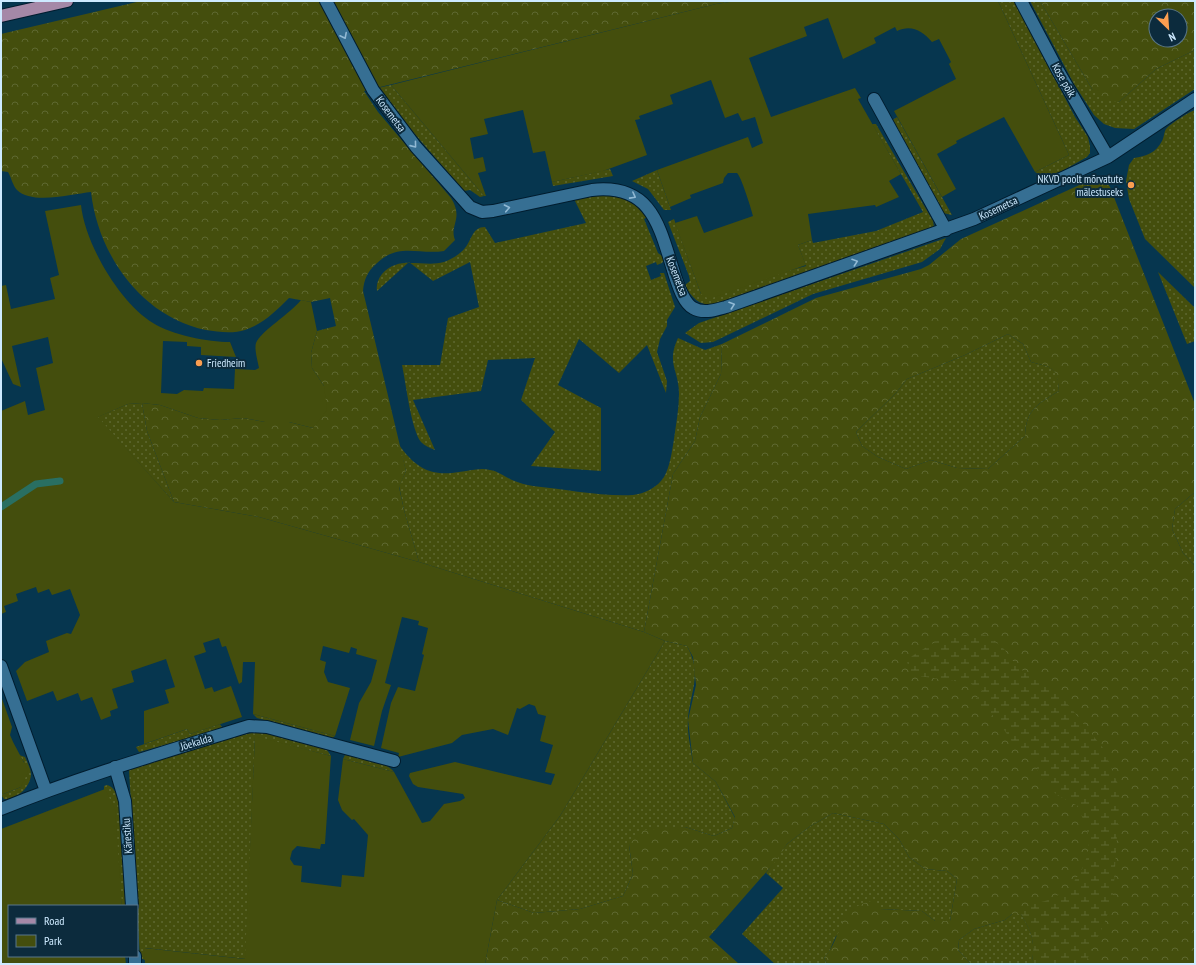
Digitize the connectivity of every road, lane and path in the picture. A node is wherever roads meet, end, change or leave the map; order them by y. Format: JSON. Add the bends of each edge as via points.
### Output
{"nodes":[{"id":1,"x":67,"y":1,"type":"edge"},
{"id":2,"x":326,"y":1,"type":"edge"},
{"id":3,"x":1021,"y":1,"type":"edge"},
{"id":4,"x":1,"y":16,"type":"edge"},
{"id":5,"x":1195,"y":99,"type":"edge"},
{"id":6,"x":874,"y":100,"type":"dead end"},
{"id":7,"x":1108,"y":157,"type":"junction"},
{"id":8,"x":946,"y":230,"type":"junction"},
{"id":9,"x":1,"y":666,"type":"edge"},
{"id":10,"x":394,"y":761,"type":"dead end"},
{"id":11,"x":115,"y":767,"type":"junction"},
{"id":12,"x":46,"y":791,"type":"junction"},
{"id":13,"x":1,"y":809,"type":"edge"},
{"id":14,"x":132,"y":905,"type":"edge"}],
"edges":[{"from":1,"to":4,"type":"main road"},
{"from":2,"to":8,"type":"street","name":"Kosemetsa","one_way":true,"via":[[372,90],[416,148],[470,207],[475,211],[493,211],[607,188],[628,193],[640,200],[654,218],[679,286],[694,309],[704,311],[726,307]]},
{"from":3,"to":7,"type":"street","name":"Kose põik"},
{"from":5,"to":7,"type":"street","name":"Kosemetsa"},
{"from":6,"to":8,"type":"street"},
{"from":7,"to":8,"type":"street","name":"Kosemetsa"},
{"from":9,"to":12,"type":"street"},
{"from":10,"to":11,"type":"street","name":"Jõekalda","via":[[259,725],[248,726]]},
{"from":11,"to":12,"type":"street","name":"Jõekalda"},
{"from":11,"to":14,"type":"street","name":"Kärestiku","via":[[125,801]]},
{"from":12,"to":13,"type":"street","name":"Jõekalda"}]}
